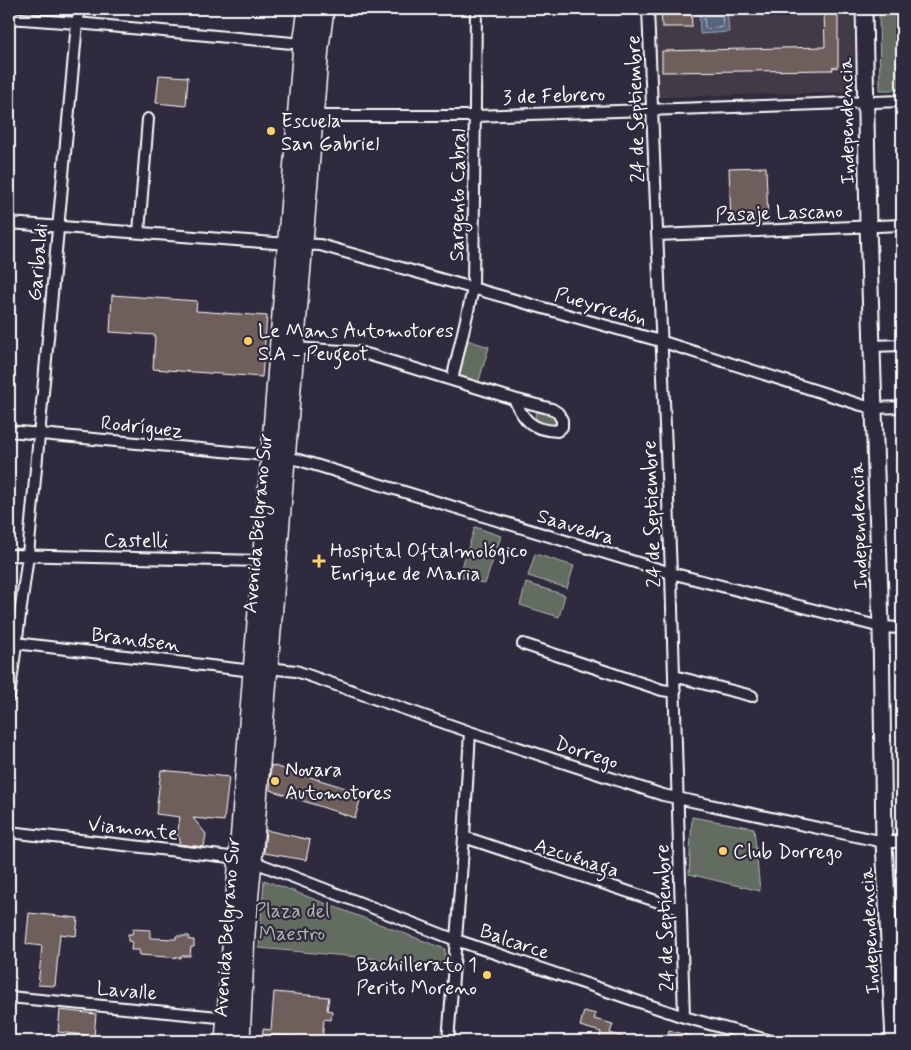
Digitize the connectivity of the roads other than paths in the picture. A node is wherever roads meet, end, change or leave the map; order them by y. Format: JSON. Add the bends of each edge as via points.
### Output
{"nodes":[{"id":1,"x":80,"y":9,"type":"edge"},
{"id":2,"x":308,"y":9,"type":"edge"},
{"id":3,"x":324,"y":9,"type":"edge"},
{"id":4,"x":476,"y":9,"type":"edge"},
{"id":5,"x":648,"y":9,"type":"edge"},
{"id":6,"x":864,"y":9,"type":"edge"},
{"id":7,"x":9,"y":18,"type":"edge"},
{"id":8,"x":77,"y":23,"type":"junction"},
{"id":9,"x":303,"y":44,"type":"junction"},
{"id":10,"x":902,"y":101,"type":"edge"},
{"id":11,"x":865,"y":102,"type":"junction"},
{"id":12,"x":653,"y":109,"type":"junction"},
{"id":13,"x":305,"y":116,"type":"junction"},
{"id":14,"x":476,"y":116,"type":"junction"},
{"id":15,"x":148,"y":119,"type":"dead end"},
{"id":16,"x":9,"y":223,"type":"edge"},
{"id":17,"x":902,"y":224,"type":"edge"},
{"id":18,"x":57,"y":226,"type":"junction"},
{"id":19,"x":868,"y":226,"type":"junction"},
{"id":20,"x":139,"y":232,"type":"junction"},
{"id":21,"x":657,"y":235,"type":"junction"},
{"id":22,"x":296,"y":244,"type":"junction"},
{"id":23,"x":473,"y":288,"type":"junction"},
{"id":24,"x":660,"y":341,"type":"junction"},
{"id":25,"x":902,"y":345,"type":"edge"},
{"id":26,"x":872,"y":346,"type":"junction"},
{"id":27,"x":294,"y":348,"type":"junction"},
{"id":28,"x":452,"y":380,"type":"junction"},
{"id":29,"x":514,"y":399,"type":"junction"},
{"id":30,"x":902,"y":407,"type":"edge"},
{"id":31,"x":873,"y":408,"type":"junction"},
{"id":32,"x":9,"y":432,"type":"edge"},
{"id":33,"x":39,"y":434,"type":"junction"},
{"id":34,"x":278,"y":457,"type":"junction"},
{"id":35,"x":9,"y":555,"type":"edge"},
{"id":36,"x":28,"y":555,"type":"junction"},
{"id":37,"x":262,"y":561,"type":"junction"},
{"id":38,"x":671,"y":573,"type":"junction"},
{"id":39,"x":881,"y":628,"type":"junction"},
{"id":40,"x":902,"y":628,"type":"edge"},
{"id":41,"x":15,"y":643,"type":"junction"},
{"id":42,"x":523,"y":644,"type":"dead end"},
{"id":43,"x":260,"y":669,"type":"junction"},
{"id":44,"x":674,"y":676,"type":"junction"},
{"id":45,"x":675,"y":692,"type":"junction"},
{"id":46,"x":752,"y":696,"type":"dead end"},
{"id":47,"x":9,"y":698,"type":"edge"},
{"id":48,"x":470,"y":732,"type":"junction"},
{"id":49,"x":678,"y":799,"type":"junction"},
{"id":50,"x":9,"y":832,"type":"edge"},
{"id":51,"x":464,"y":837,"type":"junction"},
{"id":52,"x":884,"y":842,"type":"junction"},
{"id":53,"x":902,"y":842,"type":"edge"},
{"id":54,"x":246,"y":860,"type":"junction"},
{"id":55,"x":680,"y":909,"type":"junction"},
{"id":56,"x":456,"y":940,"type":"junction"},
{"id":57,"x":9,"y":997,"type":"edge"},
{"id":58,"x":684,"y":1017,"type":"junction"},
{"id":59,"x":234,"y":1018,"type":"junction"},
{"id":60,"x":225,"y":1041,"type":"edge"},
{"id":61,"x":240,"y":1041,"type":"edge"},
{"id":62,"x":448,"y":1041,"type":"edge"},
{"id":63,"x":772,"y":1041,"type":"edge"},
{"id":64,"x":894,"y":1041,"type":"edge"}],
"edges":[{"from":1,"to":8,"type":"street","name":"Garibaldi"},
{"from":2,"to":9,"type":"highway","name":"Avenida Belgrano Sur"},
{"from":3,"to":13,"type":"highway","name":"Avenida Belgrano Sur"},
{"from":4,"to":14,"type":"street","name":"Sargento Cabral"},
{"from":5,"to":12,"type":"street","name":"24 de Septiembre"},
{"from":6,"to":11,"type":"street","name":"Independencia"},
{"from":7,"to":8,"type":"street"},
{"from":8,"to":9,"type":"street"},
{"from":8,"to":18,"type":"street","name":"Garibaldi"},
{"from":9,"to":13,"type":"highway","name":"Avenida Belgrano Sur"},
{"from":10,"to":11,"type":"street","name":"3 de Febrero"},
{"from":11,"to":12,"type":"street","name":"3 de Febrero"},
{"from":11,"to":19,"type":"street","name":"Independencia"},
{"from":12,"to":14,"type":"street","name":"3 de Febrero"},
{"from":12,"to":21,"type":"street","name":"24 de Septiembre"},
{"from":13,"to":14,"type":"street","name":"3 de Febrero"},
{"from":13,"to":22,"type":"highway","name":"Avenida Belgrano Sur"},
{"from":14,"to":23,"type":"street","name":"Sargento Cabral"},
{"from":15,"to":20,"type":"street"},
{"from":16,"to":18,"type":"street","name":"Pueyrredón"},
{"from":17,"to":19,"type":"street","name":"Pasaje Lascano"},
{"from":18,"to":20,"type":"street","name":"Pueyrredón"},
{"from":18,"to":33,"type":"street","name":"Garibaldi"},
{"from":19,"to":21,"type":"street","name":"Pasaje Lascano"},
{"from":19,"to":26,"type":"street","name":"Independencia"},
{"from":20,"to":22,"type":"street","name":"Pueyrredón"},
{"from":21,"to":24,"type":"street","name":"24 de Septiembre"},
{"from":22,"to":23,"type":"street","name":"Pueyrredón","via":[[320,245]]},
{"from":22,"to":27,"type":"highway","name":"Avenida Belgrano Sur"},
{"from":22,"to":34,"type":"highway","name":"Avenida Belgrano Sur"},
{"from":23,"to":24,"type":"street","name":"Pueyrredón"},
{"from":23,"to":28,"type":"street","name":"Sargento Cabral"},
{"from":24,"to":31,"type":"street","name":"Pueyrredón"},
{"from":24,"to":38,"type":"street","name":"24 de Septiembre"},
{"from":25,"to":26,"type":"street"},
{"from":26,"to":31,"type":"street","name":"Independencia"},
{"from":27,"to":28,"type":"street","via":[[364,353]]},
{"from":27,"to":34,"type":"highway","name":"Avenida Belgrano Sur"},
{"from":28,"to":29,"type":"street"},
{"from":29,"to":29,"type":"street","via":[[527,421],[543,431],[557,431],[562,427],[558,413]]},
{"from":30,"to":31,"type":"street","name":"Pueyrredón"},
{"from":31,"to":39,"type":"street","name":"Independencia"},
{"from":32,"to":33,"type":"street","name":"Rodríguez"},
{"from":33,"to":34,"type":"street","name":"Rodríguez"},
{"from":33,"to":36,"type":"street","name":"Garibaldi"},
{"from":34,"to":37,"type":"highway","name":"Avenida Belgrano Sur"},
{"from":34,"to":38,"type":"street","name":"Saavedra"},
{"from":34,"to":43,"type":"highway","name":"Avenida Belgrano Sur"},
{"from":35,"to":36,"type":"street","name":"Castelli"},
{"from":36,"to":37,"type":"street","name":"Castelli"},
{"from":36,"to":41,"type":"street","name":"Garibaldi"},
{"from":37,"to":43,"type":"highway","name":"Avenida Belgrano Sur"},
{"from":38,"to":39,"type":"street","name":"Saavedra"},
{"from":38,"to":44,"type":"street","name":"24 de Septiembre"},
{"from":39,"to":40,"type":"street","name":"Saavedra"},
{"from":39,"to":52,"type":"street","name":"Independencia"},
{"from":41,"to":43,"type":"street","name":"Brandsen"},
{"from":41,"to":47,"type":"street","name":"Garibaldi"},
{"from":42,"to":45,"type":"street"},
{"from":43,"to":48,"type":"street","name":"Dorrego","via":[[296,671]]},
{"from":43,"to":54,"type":"highway","name":"Avenida Belgrano Sur"},
{"from":44,"to":45,"type":"street","name":"24 de Septiembre"},
{"from":44,"to":46,"type":"street"},
{"from":45,"to":49,"type":"street","name":"24 de Septiembre"},
{"from":48,"to":49,"type":"street","name":"Dorrego"},
{"from":48,"to":51,"type":"street"},
{"from":49,"to":52,"type":"street","name":"Dorrego"},
{"from":49,"to":55,"type":"street","name":"24 de Septiembre"},
{"from":50,"to":54,"type":"street","name":"Viamonte"},
{"from":51,"to":55,"type":"street","name":"Azcuénaga"},
{"from":51,"to":56,"type":"street"},
{"from":52,"to":53,"type":"street","name":"Dorrego"},
{"from":52,"to":64,"type":"street","name":"Independencia"},
{"from":54,"to":56,"type":"street","name":"Balcarce"},
{"from":54,"to":59,"type":"highway","name":"Avenida Belgrano Sur"},
{"from":55,"to":58,"type":"street","name":"24 de Septiembre"},
{"from":56,"to":58,"type":"street","name":"Balcarce"},
{"from":56,"to":62,"type":"street"},
{"from":57,"to":59,"type":"street","name":"Lavalle"},
{"from":58,"to":63,"type":"street","name":"Balcarce"},
{"from":59,"to":60,"type":"highway","name":"Avenida Belgrano Sur"},
{"from":59,"to":61,"type":"highway","name":"Avenida Belgrano Sur"}]}
